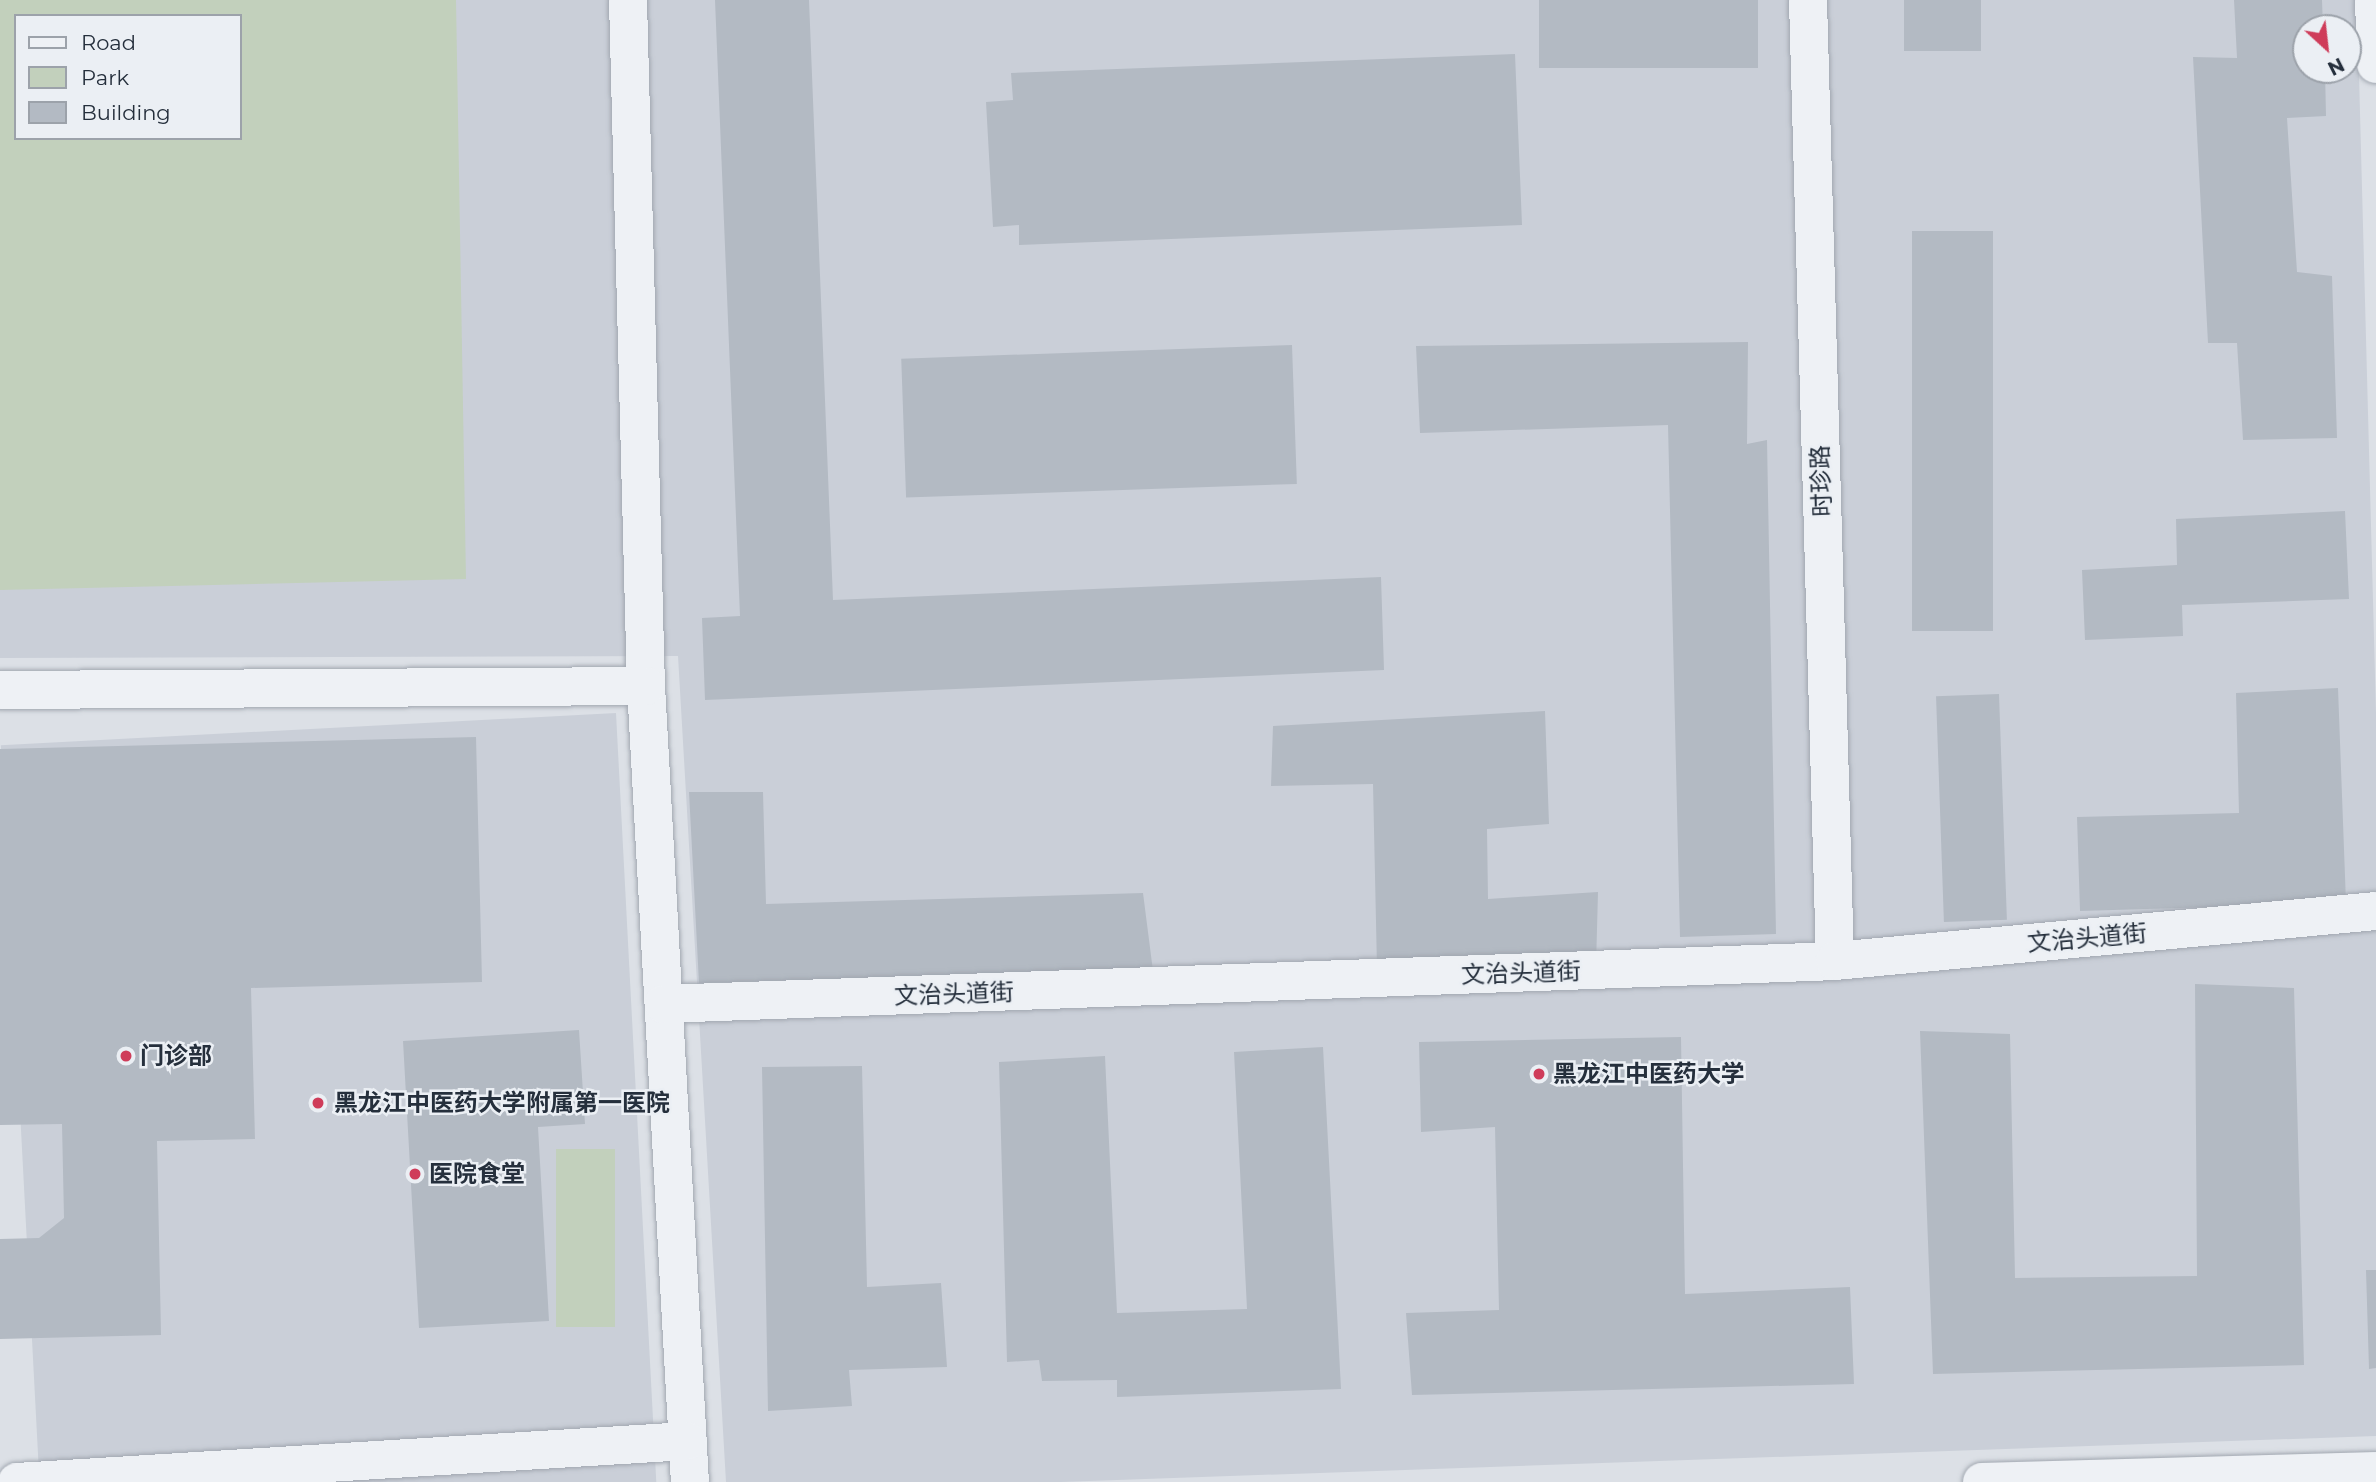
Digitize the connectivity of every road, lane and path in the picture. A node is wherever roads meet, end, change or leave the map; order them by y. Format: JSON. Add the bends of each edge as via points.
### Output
{"nodes":[{"id":1,"x":628,"y":0,"type":"edge"},
{"id":2,"x":1808,"y":0,"type":"edge"},
{"id":3,"x":2374,"y":0,"type":"edge"},
{"id":4,"x":2376,"y":64,"type":"edge"},
{"id":5,"x":646,"y":686,"type":"junction"},
{"id":6,"x":0,"y":690,"type":"edge"},
{"id":7,"x":2376,"y":911,"type":"edge"},
{"id":8,"x":1835,"y":961,"type":"junction"},
{"id":9,"x":664,"y":1004,"type":"junction"},
{"id":10,"x":687,"y":1441,"type":"junction"},
{"id":11,"x":2376,"y":1471,"type":"edge"},
{"id":12,"x":17,"y":1482,"type":"edge"},
{"id":13,"x":690,"y":1482,"type":"edge"},
{"id":14,"x":1982,"y":1482,"type":"edge"}],
"edges":[{"from":1,"to":5,"type":"street"},
{"from":2,"to":8,"type":"street","name":"时珍路"},
{"from":3,"to":4,"type":"street"},
{"from":5,"to":6,"type":"street"},
{"from":5,"to":9,"type":"street"},
{"from":7,"to":8,"type":"street","name":"文治头道街"},
{"from":8,"to":9,"type":"street","name":"文治头道街"},
{"from":9,"to":10,"type":"street"},
{"from":10,"to":12,"type":"street"},
{"from":10,"to":13,"type":"street"},
{"from":11,"to":14,"type":"street"}]}
